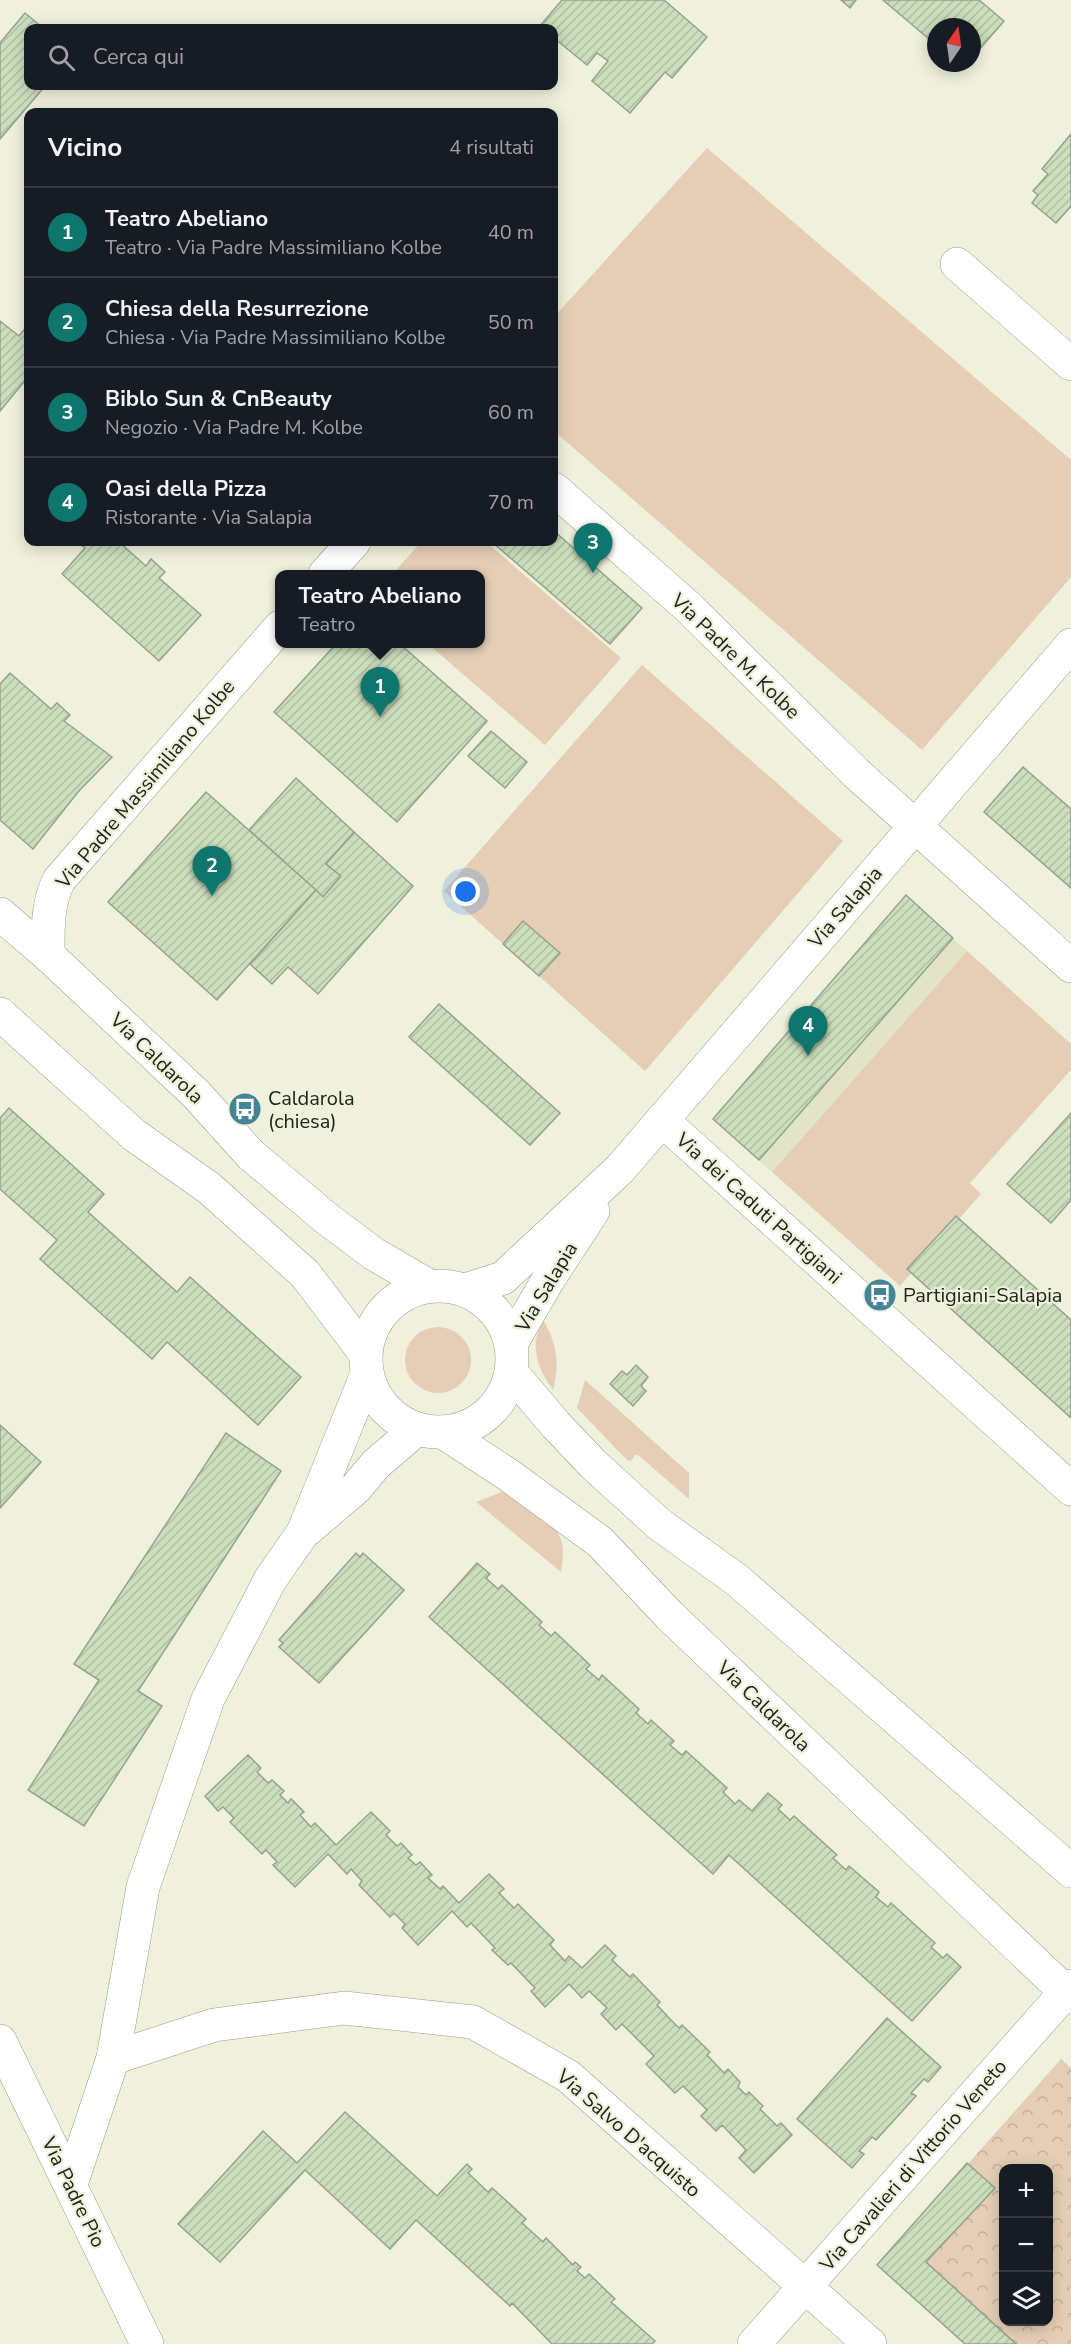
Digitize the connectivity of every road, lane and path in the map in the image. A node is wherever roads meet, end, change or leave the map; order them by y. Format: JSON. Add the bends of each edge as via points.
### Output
{"nodes":[{"id":1,"x":957,"y":264,"type":"dead end"},
{"id":2,"x":1071,"y":364,"type":"edge"},
{"id":3,"x":558,"y":493,"type":"edge"},
{"id":4,"x":350,"y":546,"type":"edge"},
{"id":5,"x":329,"y":570,"type":"edge"},
{"id":6,"x":275,"y":632,"type":"edge"},
{"id":7,"x":1071,"y":645,"type":"edge"},
{"id":8,"x":915,"y":825,"type":"junction"},
{"id":9,"x":0,"y":914,"type":"edge"},
{"id":10,"x":48,"y":955,"type":"junction"},
{"id":11,"x":1071,"y":966,"type":"edge"},
{"id":12,"x":0,"y":1014,"type":"edge"},
{"id":13,"x":662,"y":1120,"type":"junction"},
{"id":14,"x":620,"y":1169,"type":"junction"},
{"id":15,"x":429,"y":1286,"type":"junction"},
{"id":16,"x":465,"y":1290,"type":"junction"},
{"id":17,"x":511,"y":1358,"type":"junction"},
{"id":18,"x":366,"y":1364,"type":"junction"},
{"id":19,"x":430,"y":1431,"type":"junction"},
{"id":20,"x":1071,"y":1489,"type":"edge"},
{"id":21,"x":302,"y":1534,"type":"junction"},
{"id":22,"x":1071,"y":1870,"type":"edge"},
{"id":23,"x":1069,"y":1992,"type":"edge"},
{"id":24,"x":0,"y":2040,"type":"edge"},
{"id":25,"x":113,"y":2058,"type":"junction"},
{"id":26,"x":71,"y":2184,"type":"junction"},
{"id":27,"x":805,"y":2288,"type":"junction"},
{"id":28,"x":147,"y":2344,"type":"edge"},
{"id":29,"x":754,"y":2344,"type":"edge"},
{"id":30,"x":870,"y":2344,"type":"edge"}],
"edges":[{"from":1,"to":2,"type":"street"},
{"from":3,"to":8,"type":"street","name":"Via Padre M. Kolbe","via":[[687,606],[856,773]]},
{"from":4,"to":5,"type":"street"},
{"from":6,"to":10,"type":"street","name":"Via Padre Massimiliano Kolbe","via":[[59,880],[48,911]]},
{"from":7,"to":8,"type":"street","name":"Via Salapia"},
{"from":8,"to":11,"type":"street","name":"Via Padre M. Kolbe"},
{"from":8,"to":13,"type":"street","name":"Via Salapia"},
{"from":9,"to":10,"type":"street","name":"Via Caldarola"},
{"from":10,"to":15,"type":"street","name":"Via Caldarola","via":[[196,1094],[251,1155],[374,1254]]},
{"from":12,"to":18,"type":"street","via":[[134,1135],[209,1188],[305,1274]]},
{"from":13,"to":14,"type":"street","name":"Via Salapia"},
{"from":13,"to":20,"type":"street","name":"Via dei Caduti Partigiani"},
{"from":14,"to":16,"type":"street","name":"Via Salapia","via":[[503,1278]]},
{"from":14,"to":17,"type":"street","name":"Via Salapia","via":[[548,1280]]},
{"from":15,"to":16,"type":"street"},
{"from":15,"to":18,"type":"street","via":[[393,1302],[379,1316],[370,1333]]},
{"from":16,"to":17,"type":"street","via":[[486,1302],[502,1321]]},
{"from":17,"to":19,"type":"street","via":[[503,1395],[488,1414],[459,1430]]},
{"from":17,"to":22,"type":"street","via":[[586,1456],[659,1524],[737,1580]]},
{"from":18,"to":19,"type":"street","via":[[373,1393],[385,1410],[399,1421]]},
{"from":18,"to":21,"type":"street"},
{"from":19,"to":21,"type":"street","via":[[376,1464],[356,1488]]},
{"from":19,"to":23,"type":"street","name":"Via Caldarola","via":[[510,1476],[600,1542],[670,1616]]},
{"from":21,"to":25,"type":"street","via":[[270,1580],[208,1699],[143,1887]]},
{"from":23,"to":27,"type":"street","name":"Via Cavalieri di Vittorio Veneto"},
{"from":24,"to":26,"type":"street","name":"Via Padre Pio"},
{"from":25,"to":26,"type":"street"},
{"from":25,"to":27,"type":"street","name":"Via Salvo D'acquisto","via":[[214,2025],[344,2008],[473,2022],[568,2076]]},
{"from":26,"to":28,"type":"street","name":"Via Padre Pio"},
{"from":27,"to":29,"type":"street","name":"Via Cavalieri di Vittorio Veneto"},
{"from":27,"to":30,"type":"street","name":"Via Salvo D'acquisto"}]}
